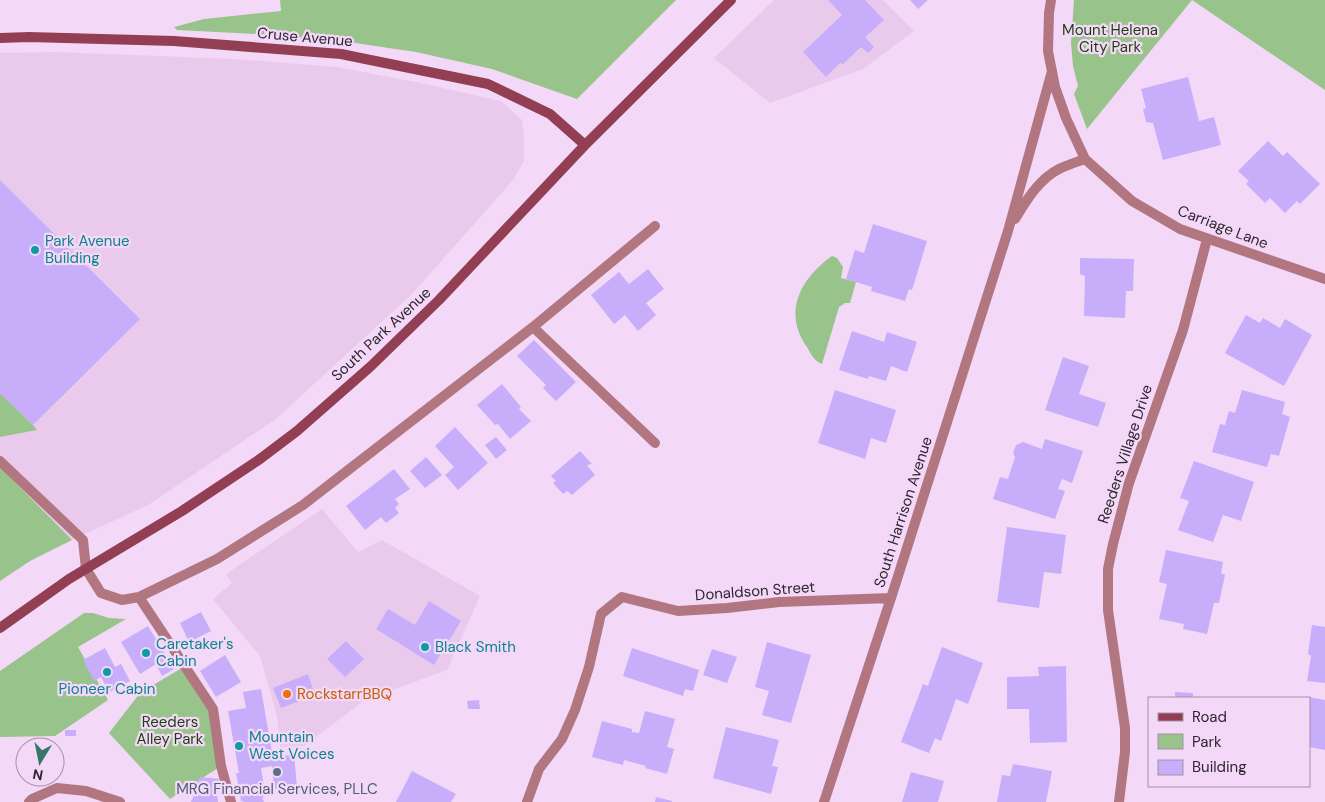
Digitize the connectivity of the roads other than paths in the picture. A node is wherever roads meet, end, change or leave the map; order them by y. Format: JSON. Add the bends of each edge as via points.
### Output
{"nodes":[{"id":1,"x":732,"y":0,"type":"edge"},
{"id":2,"x":1051,"y":0,"type":"edge"},
{"id":3,"x":0,"y":38,"type":"edge"},
{"id":4,"x":1052,"y":71,"type":"junction"},
{"id":5,"x":585,"y":145,"type":"junction"},
{"id":6,"x":1085,"y":159,"type":"junction"},
{"id":7,"x":655,"y":226,"type":"dead end"},
{"id":8,"x":1008,"y":231,"type":"junction"},
{"id":9,"x":1207,"y":239,"type":"junction"},
{"id":10,"x":1325,"y":279,"type":"edge"},
{"id":11,"x":533,"y":327,"type":"junction"},
{"id":12,"x":655,"y":442,"type":"dead end"},
{"id":13,"x":0,"y":461,"type":"edge"},
{"id":14,"x":86,"y":569,"type":"junction"},
{"id":15,"x":139,"y":597,"type":"junction"},
{"id":16,"x":891,"y":598,"type":"junction"},
{"id":17,"x":0,"y":628,"type":"edge"},
{"id":18,"x":29,"y":802,"type":"edge"},
{"id":19,"x":120,"y":802,"type":"edge"},
{"id":20,"x":231,"y":802,"type":"edge"},
{"id":21,"x":527,"y":802,"type":"edge"},
{"id":22,"x":824,"y":802,"type":"edge"},
{"id":23,"x":1119,"y":802,"type":"edge"}],
"edges":[{"from":1,"to":5,"type":"street","name":"South Park Avenue"},
{"from":2,"to":4,"type":"street","name":"Carriage Lane","via":[[1048,51]]},
{"from":3,"to":5,"type":"street","name":"Cruse Avenue","via":[[174,41],[341,54],[488,84],[550,114]]},
{"from":4,"to":6,"type":"street","name":"Carriage Lane","via":[[1066,118]]},
{"from":4,"to":8,"type":"street","name":"South Harrison Avenue"},
{"from":5,"to":14,"type":"street","name":"South Park Avenue","via":[[439,300],[297,431],[182,511]]},
{"from":6,"to":8,"type":"street","name":"South Harrison Avenue","via":[[1058,169],[1041,183]]},
{"from":6,"to":9,"type":"street","name":"Carriage Lane","via":[[1132,201],[1180,229]]},
{"from":7,"to":11,"type":"street"},
{"from":8,"to":16,"type":"street","name":"South Harrison Avenue"},
{"from":9,"to":10,"type":"street","name":"Carriage Lane"},
{"from":9,"to":23,"type":"street","name":"Reeders Village Drive","via":[[1183,330],[1129,483],[1108,569],[1108,610],[1125,728]]},
{"from":11,"to":12,"type":"street"},
{"from":11,"to":15,"type":"street","via":[[303,505],[217,559]]},
{"from":13,"to":14,"type":"street","via":[[83,540]]},
{"from":14,"to":15,"type":"street","via":[[101,593],[122,600]]},
{"from":14,"to":17,"type":"street","name":"South Park Avenue"},
{"from":15,"to":20,"type":"street","via":[[213,709],[221,766]]},
{"from":16,"to":21,"type":"street","name":"Donaldson Street","via":[[779,602],[678,611],[622,597],[601,614],[575,710],[562,739],[539,769]]},
{"from":16,"to":22,"type":"street","name":"South Harrison Avenue"},
{"from":18,"to":19,"type":"street","via":[[56,788],[86,791]]}]}
